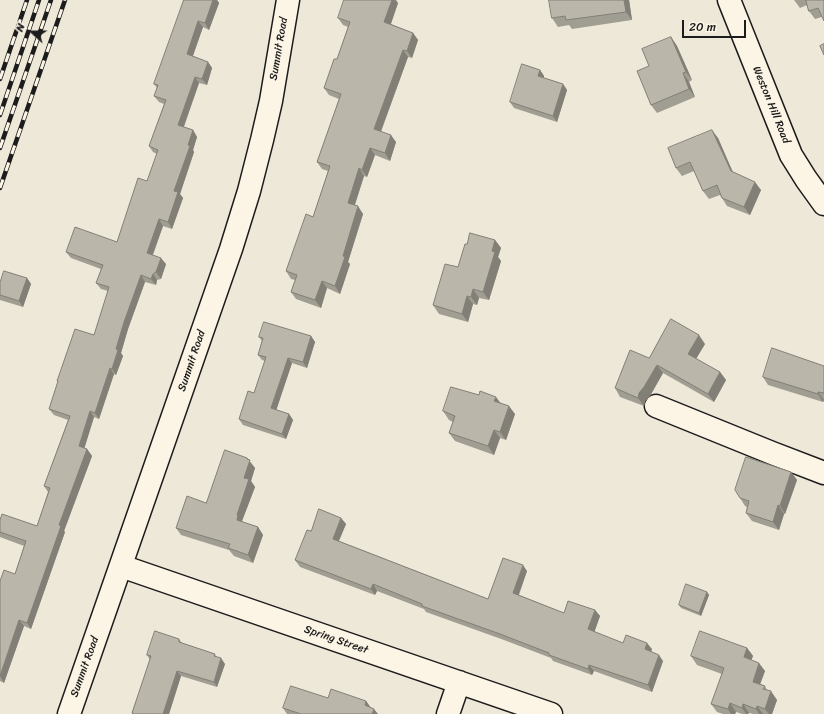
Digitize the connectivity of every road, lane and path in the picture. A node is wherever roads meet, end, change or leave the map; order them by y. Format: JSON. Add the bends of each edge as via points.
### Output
{"nodes":[{"id":1,"x":288,"y":0,"type":"edge"},
{"id":2,"x":728,"y":0,"type":"edge"},
{"id":3,"x":824,"y":204,"type":"edge"},
{"id":4,"x":656,"y":406,"type":"dead end"},
{"id":5,"x":824,"y":473,"type":"edge"},
{"id":6,"x":121,"y":566,"type":"junction"},
{"id":7,"x":459,"y":682,"type":"junction"},
{"id":8,"x":69,"y":714,"type":"edge"},
{"id":9,"x":448,"y":714,"type":"edge"},
{"id":10,"x":551,"y":714,"type":"edge"}],
"edges":[{"from":1,"to":6,"type":"street","name":"Summit Road","via":[[268,116],[249,191],[231,250]]},
{"from":2,"to":3,"type":"street","name":"Weston Hill Road","via":[[791,155]]},
{"from":4,"to":5,"type":"street"},
{"from":6,"to":7,"type":"street","name":"Spring Street"},
{"from":6,"to":8,"type":"street","name":"Summit Road"},
{"from":7,"to":9,"type":"street"},
{"from":7,"to":10,"type":"street","name":"Spring Street"}]}
